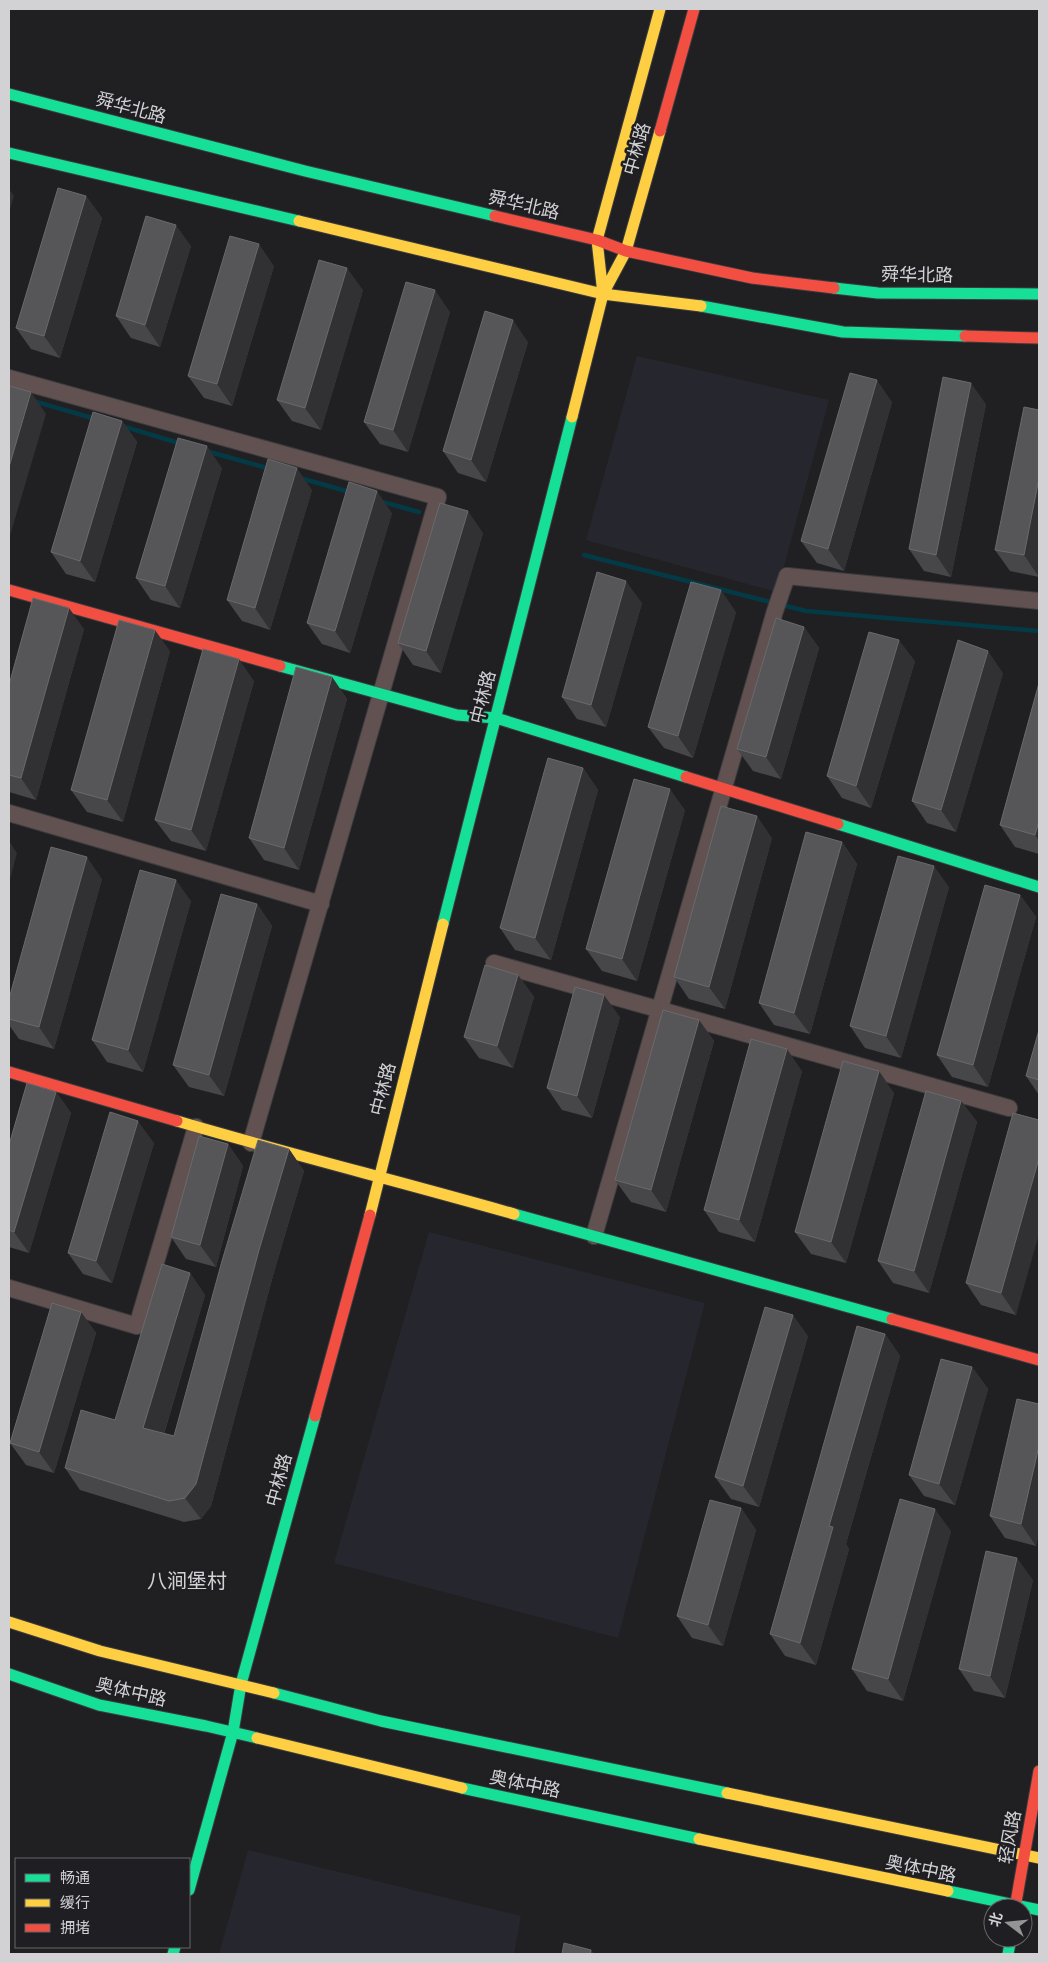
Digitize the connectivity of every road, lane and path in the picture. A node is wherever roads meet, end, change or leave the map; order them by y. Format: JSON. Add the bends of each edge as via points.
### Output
{"nodes":[{"id":1,"x":660,"y":9,"type":"edge"},
{"id":2,"x":694,"y":9,"type":"edge"},
{"id":3,"x":9,"y":94,"type":"edge"},
{"id":4,"x":9,"y":154,"type":"edge"},
{"id":5,"x":597,"y":240,"type":"junction"},
{"id":6,"x":626,"y":252,"type":"junction"},
{"id":7,"x":603,"y":294,"type":"junction"},
{"id":8,"x":1039,"y":294,"type":"edge"},
{"id":9,"x":1039,"y":338,"type":"edge"},
{"id":10,"x":9,"y":378,"type":"edge"},
{"id":11,"x":9,"y":590,"type":"edge"},
{"id":12,"x":1039,"y":601,"type":"edge"},
{"id":13,"x":382,"y":694,"type":"junction"},
{"id":14,"x":496,"y":718,"type":"junction"},
{"id":15,"x":723,"y":790,"type":"junction"},
{"id":16,"x":9,"y":813,"type":"edge"},
{"id":17,"x":1039,"y":887,"type":"edge"},
{"id":18,"x":321,"y":904,"type":"junction"},
{"id":19,"x":494,"y":963,"type":"dead end"},
{"id":20,"x":659,"y":1010,"type":"junction"},
{"id":21,"x":9,"y":1072,"type":"edge"},
{"id":22,"x":1008,"y":1108,"type":"dead end"},
{"id":23,"x":196,"y":1127,"type":"junction"},
{"id":24,"x":251,"y":1143,"type":"junction"},
{"id":25,"x":378,"y":1177,"type":"junction"},
{"id":26,"x":594,"y":1236,"type":"junction"},
{"id":27,"x":9,"y":1288,"type":"edge"},
{"id":28,"x":1039,"y":1360,"type":"edge"},
{"id":29,"x":9,"y":1622,"type":"edge"},
{"id":30,"x":9,"y":1674,"type":"edge"},
{"id":31,"x":241,"y":1684,"type":"junction"},
{"id":32,"x":233,"y":1732,"type":"junction"},
{"id":33,"x":1039,"y":1771,"type":"edge"},
{"id":34,"x":1024,"y":1856,"type":"junction"},
{"id":35,"x":1039,"y":1858,"type":"edge"},
{"id":36,"x":190,"y":1886,"type":"edge"},
{"id":37,"x":1017,"y":1898,"type":"edge"},
{"id":38,"x":983,"y":1900,"type":"edge"}],
"edges":[{"from":1,"to":5,"type":"main road","name":"中林路"},
{"from":2,"to":6,"type":"main road","name":"中林路"},
{"from":3,"to":5,"type":"main road","name":"舜华北路","via":[[305,171]]},
{"from":4,"to":7,"type":"main road"},
{"from":5,"to":6,"type":"main road","name":"舜华北路"},
{"from":5,"to":7,"type":"main road","name":"中林路"},
{"from":6,"to":7,"type":"main road","name":"中林路"},
{"from":6,"to":8,"type":"main road","name":"舜华北路","via":[[752,278],[878,293]]},
{"from":7,"to":9,"type":"main road","via":[[719,308],[843,332]]},
{"from":7,"to":14,"type":"main road","name":"中林路"},
{"from":10,"to":13,"type":"street","via":[[438,497]]},
{"from":11,"to":13,"type":"main road"},
{"from":12,"to":15,"type":"street","via":[[787,576]]},
{"from":13,"to":14,"type":"main road","via":[[457,714]]},
{"from":13,"to":18,"type":"street"},
{"from":14,"to":15,"type":"main road"},
{"from":14,"to":25,"type":"main road","name":"中林路"},
{"from":15,"to":17,"type":"main road"},
{"from":15,"to":20,"type":"street"},
{"from":16,"to":18,"type":"street"},
{"from":18,"to":24,"type":"street"},
{"from":19,"to":20,"type":"street"},
{"from":20,"to":22,"type":"street"},
{"from":20,"to":26,"type":"street"},
{"from":21,"to":23,"type":"main road"},
{"from":23,"to":24,"type":"main road"},
{"from":23,"to":27,"type":"street","via":[[137,1326]]},
{"from":24,"to":25,"type":"main road"},
{"from":25,"to":26,"type":"main road"},
{"from":25,"to":31,"type":"main road","name":"中林路","via":[[366,1232]]},
{"from":26,"to":28,"type":"main road"},
{"from":29,"to":31,"type":"main road","name":"奥体中路","via":[[100,1651]]},
{"from":30,"to":32,"type":"main road","name":"奥体中路","via":[[99,1705]]},
{"from":31,"to":32,"type":"main road","name":"中林路"},
{"from":31,"to":34,"type":"main road","name":"奥体中路","via":[[381,1721]]},
{"from":32,"to":36,"type":"main road","name":"中林路"},
{"from":32,"to":38,"type":"main road","name":"奥体中路","via":[[487,1794]]},
{"from":33,"to":34,"type":"main road","name":"轻风路"},
{"from":34,"to":35,"type":"main road","name":"奥体中路"},
{"from":34,"to":37,"type":"main road","name":"轻风路"}]}
